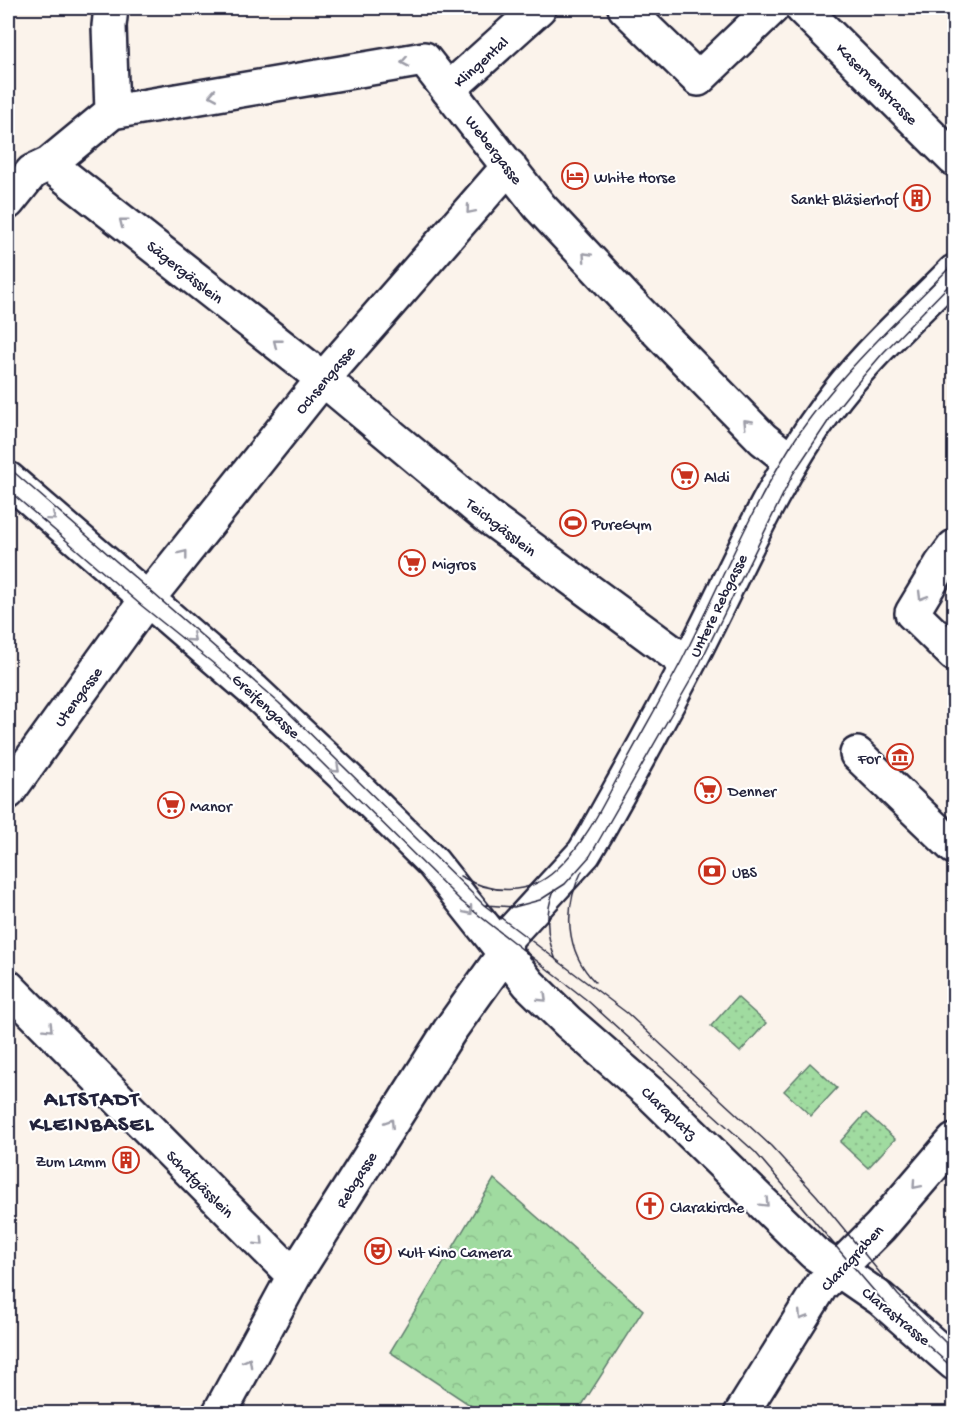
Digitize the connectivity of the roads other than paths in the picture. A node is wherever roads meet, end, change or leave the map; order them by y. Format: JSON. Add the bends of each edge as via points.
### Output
{"nodes":[{"id":1,"x":111,"y":8,"type":"edge"},
{"id":2,"x":539,"y":8,"type":"edge"},
{"id":3,"x":625,"y":8,"type":"edge"},
{"id":4,"x":772,"y":8,"type":"edge"},
{"id":5,"x":802,"y":8,"type":"edge"},
{"id":6,"x":448,"y":90,"type":"junction"},
{"id":7,"x":112,"y":112,"type":"junction"},
{"id":8,"x":954,"y":159,"type":"edge"},
{"id":9,"x":49,"y":164,"type":"junction"},
{"id":10,"x":508,"y":166,"type":"junction"},
{"id":11,"x":8,"y":202,"type":"edge"},
{"id":12,"x":954,"y":272,"type":"edge"},
{"id":13,"x":322,"y":379,"type":"junction"},
{"id":14,"x":791,"y":461,"type":"junction"},
{"id":15,"x":8,"y":479,"type":"edge"},
{"id":16,"x":954,"y":547,"type":"edge"},
{"id":17,"x":148,"y":600,"type":"junction"},
{"id":18,"x":954,"y":654,"type":"edge"},
{"id":19,"x":688,"y":664,"type":"junction"},
{"id":20,"x":857,"y":754,"type":"dead end"},
{"id":21,"x":8,"y":792,"type":"edge"},
{"id":22,"x":954,"y":847,"type":"edge"},
{"id":23,"x":506,"y":953,"type":"junction"},
{"id":24,"x":8,"y":987,"type":"edge"},
{"id":25,"x":954,"y":1141,"type":"edge"},
{"id":26,"x":837,"y":1269,"type":"junction"},
{"id":27,"x":294,"y":1276,"type":"junction"},
{"id":28,"x":954,"y":1364,"type":"edge"},
{"id":29,"x":219,"y":1413,"type":"edge"},
{"id":30,"x":741,"y":1413,"type":"edge"}],
"edges":[{"from":1,"to":7,"type":"street"},
{"from":2,"to":6,"type":"street","name":"Klingental"},
{"from":3,"to":4,"type":"street","via":[[698,79]]},
{"from":5,"to":8,"type":"street","name":"Kasernenstrasse"},
{"from":6,"to":7,"type":"street","name":"Webergasse","one_way":true,"via":[[424,59]]},
{"from":6,"to":10,"type":"street","name":"Webergasse"},
{"from":7,"to":9,"type":"street"},
{"from":9,"to":11,"type":"street","via":[[32,172]]},
{"from":13,"to":9,"type":"street","name":"Sägergässlein","one_way":true},
{"from":10,"to":13,"type":"street","name":"Ochsengasse","one_way":true},
{"from":14,"to":10,"type":"street","name":"Webergasse","one_way":true,"via":[[763,439],[626,299],[540,207]]},
{"from":12,"to":14,"type":"street","name":"Untere Rebgasse","via":[[853,377]]},
{"from":17,"to":13,"type":"street","name":"Ochsengasse","one_way":true},
{"from":13,"to":19,"type":"street","name":"Teichgässlein","via":[[487,516]]},
{"from":14,"to":19,"type":"street","name":"Untere Rebgasse"},
{"from":15,"to":17,"type":"street","name":"Greifengasse","one_way":true},
{"from":16,"to":18,"type":"street","one_way":true,"via":[[912,613]]},
{"from":17,"to":21,"type":"street","name":"Utengasse"},
{"from":17,"to":23,"type":"street","name":"Greifengasse","one_way":true,"via":[[254,691],[356,787],[432,863]]},
{"from":19,"to":23,"type":"street","name":"Untere Rebgasse","via":[[584,853],[506,938]]},
{"from":20,"to":22,"type":"street"},
{"from":23,"to":26,"type":"street","name":"Claraplatz","one_way":true,"via":[[529,984],[568,1022],[652,1095],[814,1252]]},
{"from":27,"to":23,"type":"street","name":"Rebgasse","one_way":true,"via":[[450,1030]]},
{"from":24,"to":27,"type":"street","name":"Schafgässlein","one_way":true},
{"from":25,"to":26,"type":"street","name":"Claragraben","one_way":true,"via":[[880,1227]]},
{"from":26,"to":28,"type":"street","name":"Clarastrasse","via":[[881,1299]]},
{"from":26,"to":30,"type":"street","name":"Claragraben","one_way":true,"via":[[821,1286]]},
{"from":29,"to":27,"type":"street","name":"Rebgasse","one_way":true}]}
